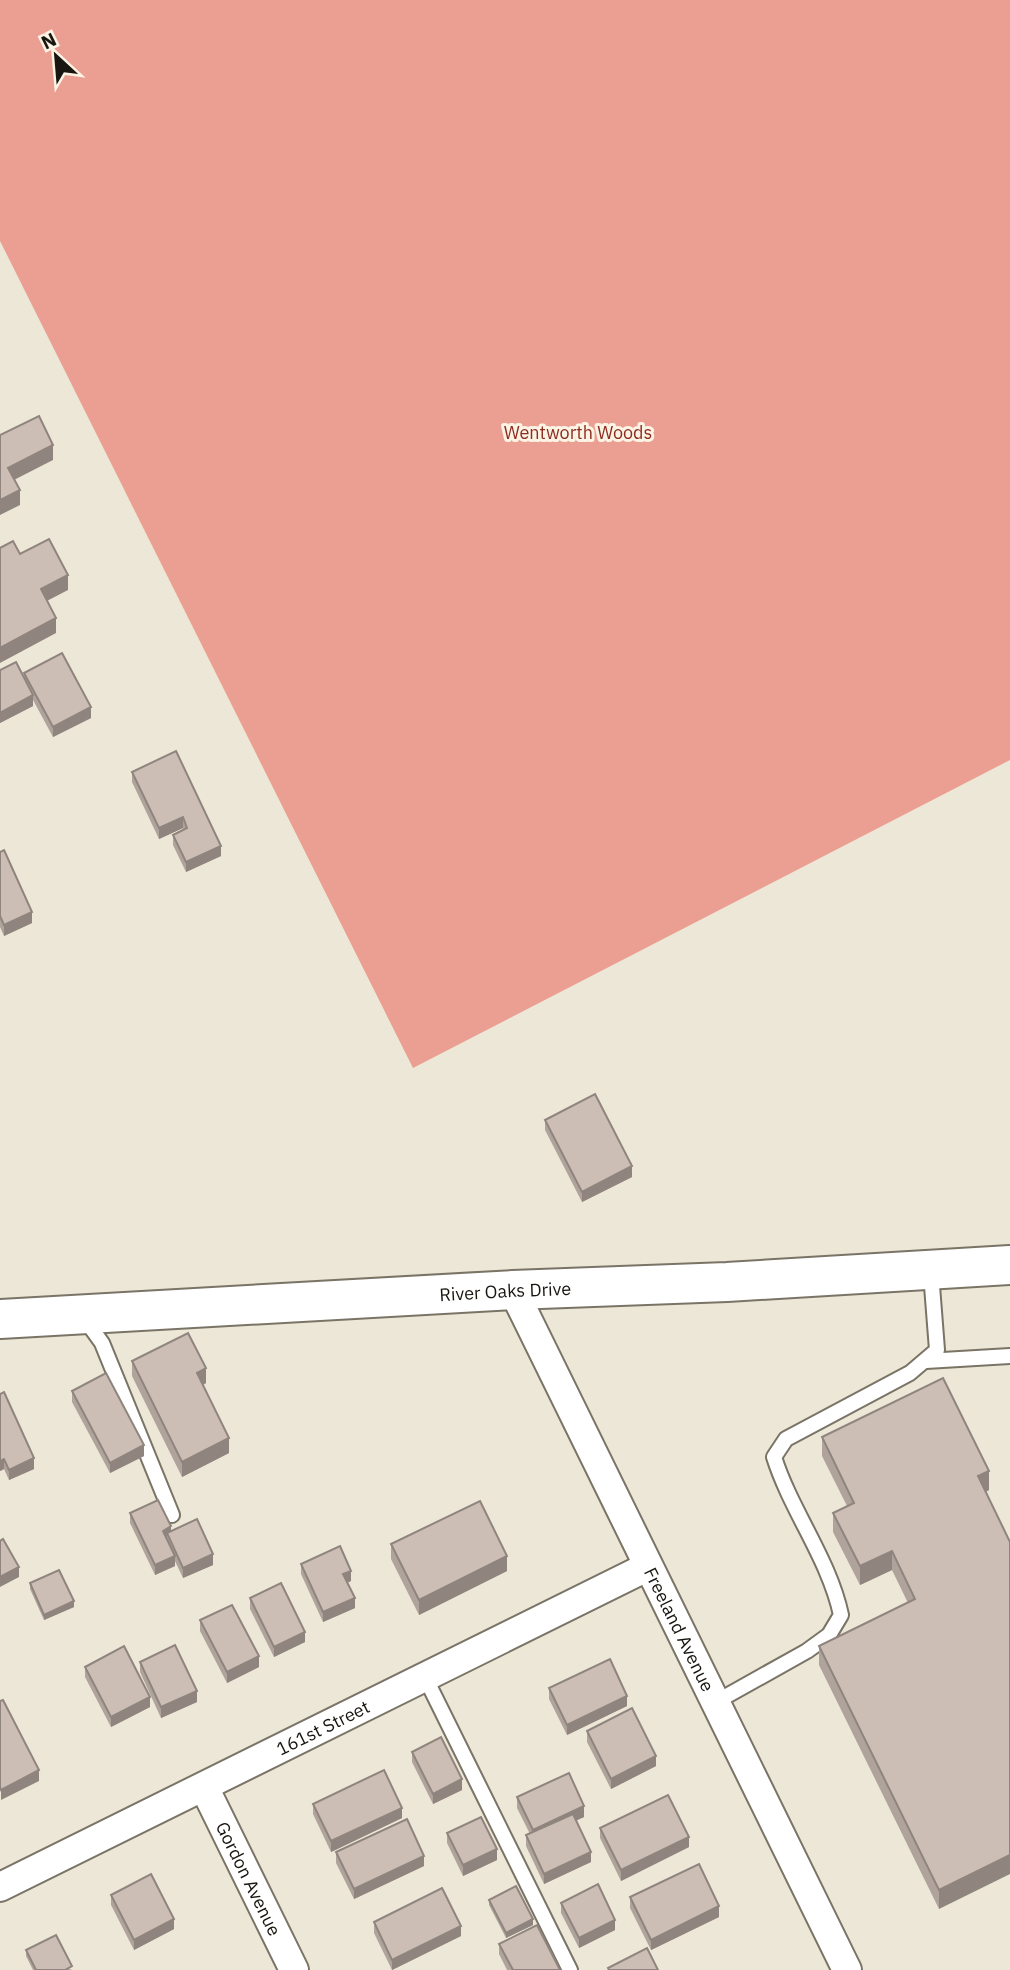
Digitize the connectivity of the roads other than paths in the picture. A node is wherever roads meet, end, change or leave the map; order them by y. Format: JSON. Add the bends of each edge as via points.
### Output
{"nodes":[{"id":1,"x":1010,"y":1265,"type":"edge"},
{"id":2,"x":930,"y":1270,"type":"junction"},
{"id":3,"x":513,"y":1290,"type":"junction"},
{"id":4,"x":81,"y":1314,"type":"junction"},
{"id":5,"x":0,"y":1319,"type":"edge"},
{"id":6,"x":1010,"y":1356,"type":"edge"},
{"id":7,"x":926,"y":1361,"type":"junction"},
{"id":8,"x":172,"y":1515,"type":"dead end"},
{"id":9,"x":648,"y":1567,"type":"junction"},
{"id":10,"x":425,"y":1677,"type":"junction"},
{"id":11,"x":715,"y":1703,"type":"junction"},
{"id":12,"x":204,"y":1787,"type":"junction"},
{"id":13,"x":0,"y":1887,"type":"edge"},
{"id":14,"x":294,"y":1970,"type":"edge"},
{"id":15,"x":570,"y":1970,"type":"edge"},
{"id":16,"x":847,"y":1970,"type":"edge"}],
"edges":[{"from":1,"to":2,"type":"main road","name":"River Oaks Drive"},
{"from":2,"to":3,"type":"main road","name":"River Oaks Drive"},
{"from":2,"to":7,"type":"lane","via":[[937,1350]]},
{"from":3,"to":4,"type":"main road","name":"River Oaks Drive"},
{"from":3,"to":9,"type":"street","name":"Freeland Avenue"},
{"from":4,"to":5,"type":"main road","name":"River Oaks Drive"},
{"from":4,"to":8,"type":"lane","via":[[102,1343]]},
{"from":6,"to":7,"type":"lane"},
{"from":7,"to":11,"type":"lane","via":[[786,1439],[774,1457],[836,1591],[841,1615],[829,1635],[807,1651]]},
{"from":9,"to":10,"type":"street","name":"161st Street"},
{"from":9,"to":11,"type":"street","name":"Freeland Avenue"},
{"from":10,"to":12,"type":"street","name":"161st Street"},
{"from":10,"to":15,"type":"lane"},
{"from":11,"to":16,"type":"street","name":"Freeland Avenue"},
{"from":12,"to":13,"type":"street","name":"161st Street"},
{"from":12,"to":14,"type":"street","name":"Gordon Avenue"}]}
